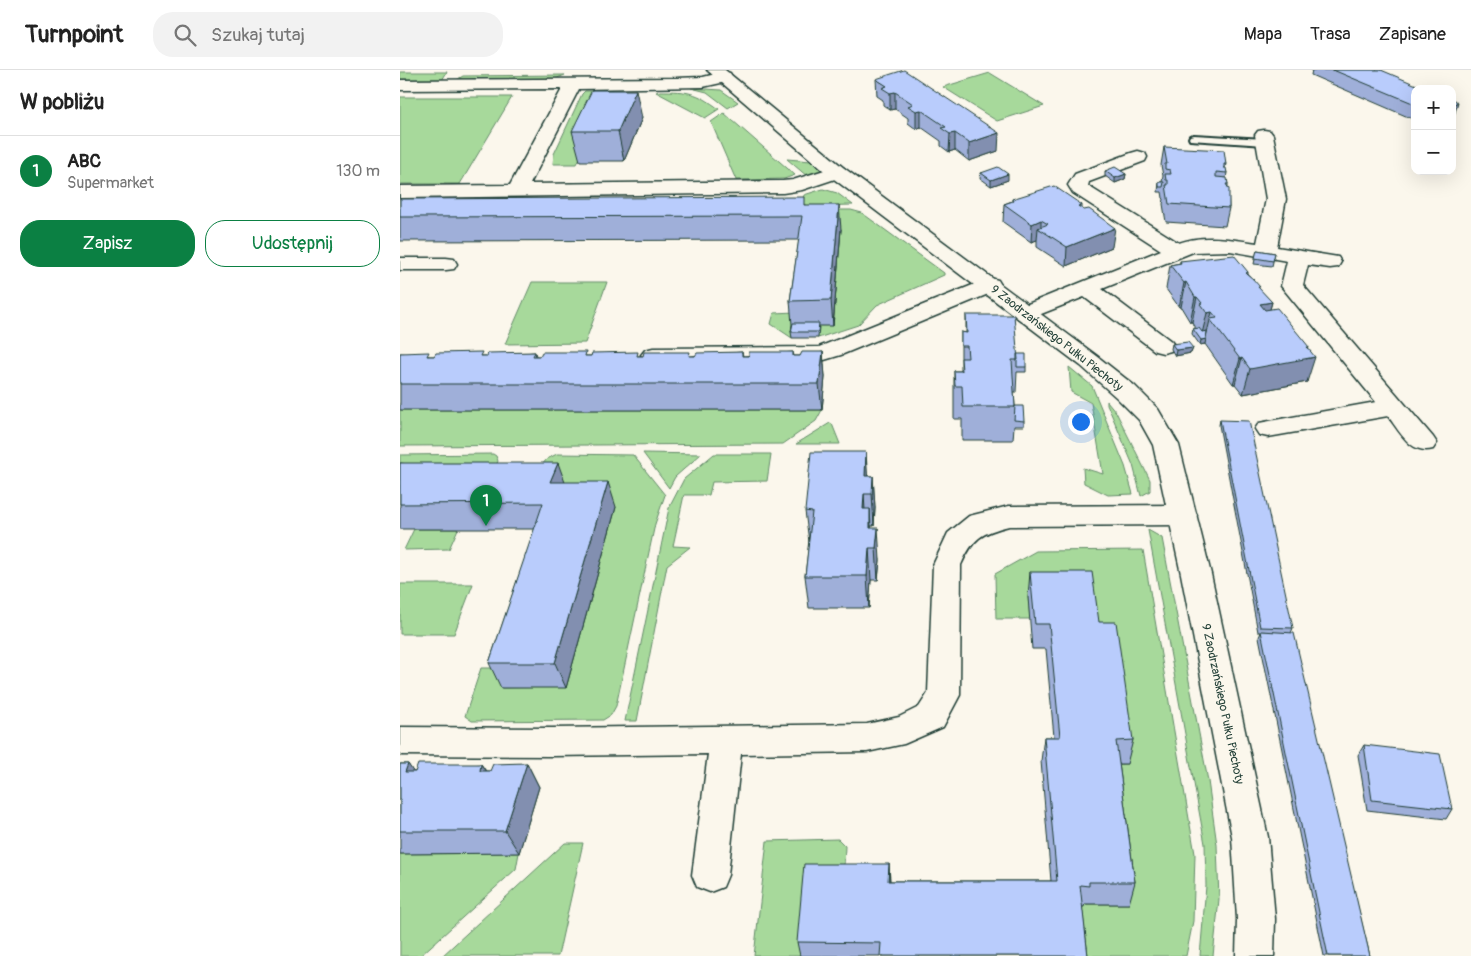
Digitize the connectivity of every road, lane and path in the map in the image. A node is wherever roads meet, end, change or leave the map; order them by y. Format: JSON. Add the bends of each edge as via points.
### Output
{"nodes":[{"id":1,"x":719,"y":74,"type":"edge"},
{"id":2,"x":574,"y":83,"type":"junction"},
{"id":3,"x":400,"y":84,"type":"edge"},
{"id":4,"x":1194,"y":138,"type":"dead end"},
{"id":5,"x":1265,"y":139,"type":"joint"},
{"id":6,"x":1138,"y":157,"type":"dead end"},
{"id":7,"x":837,"y":172,"type":"junction"},
{"id":8,"x":516,"y":190,"type":"junction"},
{"id":9,"x":400,"y":192,"type":"edge"},
{"id":10,"x":1177,"y":251,"type":"junction"},
{"id":11,"x":1266,"y":251,"type":"junction"},
{"id":12,"x":1299,"y":257,"type":"junction"},
{"id":13,"x":1330,"y":262,"type":"dead end"},
{"id":14,"x":400,"y":264,"type":"edge"},
{"id":15,"x":446,"y":264,"type":"dead end"},
{"id":16,"x":990,"y":285,"type":"junction"},
{"id":17,"x":1086,"y":288,"type":"junction"},
{"id":18,"x":1026,"y":313,"type":"junction"},
{"id":19,"x":1163,"y":346,"type":"dead end"},
{"id":20,"x":649,"y":354,"type":"edge"},
{"id":21,"x":1394,"y":407,"type":"junction"},
{"id":22,"x":1268,"y":430,"type":"dead end"},
{"id":23,"x":1424,"y":442,"type":"dead end"},
{"id":24,"x":1183,"y":515,"type":"junction"},
{"id":25,"x":726,"y":740,"type":"junction"},
{"id":26,"x":400,"y":741,"type":"edge"},
{"id":27,"x":710,"y":875,"type":"dead end"},
{"id":28,"x":1255,"y":956,"type":"edge"}],
"edges":[{"from":1,"to":2,"type":"street","via":[[703,82]]},
{"from":1,"to":7,"type":"street","name":"9 Zaodrzańskiego Pułku Piechoty"},
{"from":2,"to":3,"type":"street"},
{"from":2,"to":8,"type":"street"},
{"from":4,"to":5,"type":"lane"},
{"from":5,"to":11,"type":"street","via":[[1276,199]]},
{"from":6,"to":10,"type":"street","via":[[1082,178],[1078,185]]},
{"from":7,"to":8,"type":"street","via":[[783,187]]},
{"from":7,"to":16,"type":"street","name":"9 Zaodrzańskiego Pułku Piechoty"},
{"from":8,"to":9,"type":"street"},
{"from":10,"to":11,"type":"street","via":[[1207,244]]},
{"from":10,"to":17,"type":"street"},
{"from":11,"to":12,"type":"street"},
{"from":12,"to":13,"type":"street"},
{"from":12,"to":21,"type":"street","via":[[1292,286]]},
{"from":14,"to":15,"type":"street"},
{"from":16,"to":18,"type":"street","name":"9 Zaodrzańskiego Pułku Piechoty"},
{"from":16,"to":20,"type":"street","via":[[821,354]]},
{"from":17,"to":18,"type":"street"},
{"from":17,"to":19,"type":"street"},
{"from":18,"to":24,"type":"street","name":"9 Zaodrzańskiego Pułku Piechoty","via":[[1126,392],[1149,415],[1166,444]]},
{"from":21,"to":22,"type":"street"},
{"from":21,"to":23,"type":"street"},
{"from":24,"to":25,"type":"street","via":[[1009,516],[979,523],[958,540],[947,565],[944,695],[932,717],[904,730],[867,738]]},
{"from":24,"to":28,"type":"street","name":"9 Zaodrzańskiego Pułku Piechoty","via":[[1250,837],[1256,919]]},
{"from":25,"to":26,"type":"street"},
{"from":25,"to":27,"type":"street"}]}
